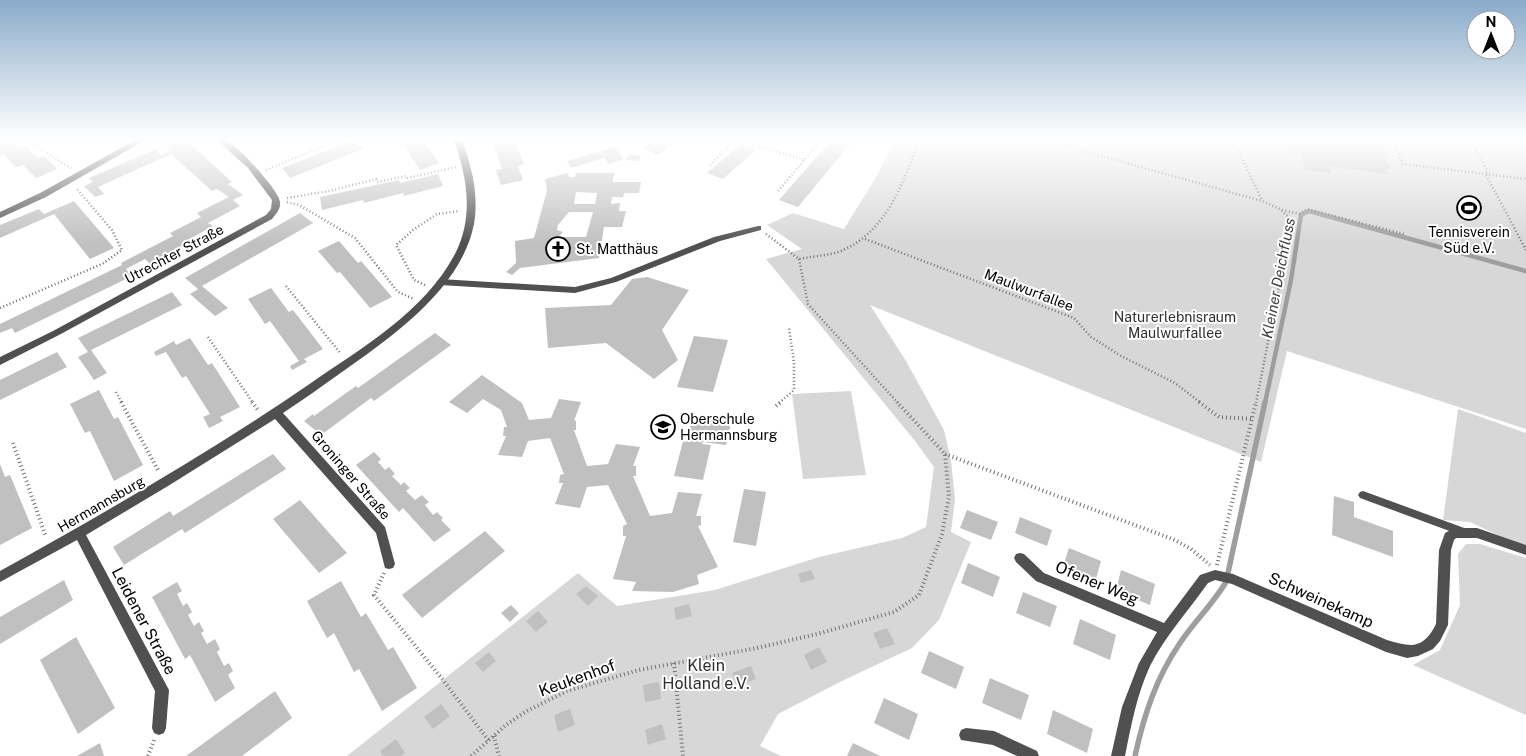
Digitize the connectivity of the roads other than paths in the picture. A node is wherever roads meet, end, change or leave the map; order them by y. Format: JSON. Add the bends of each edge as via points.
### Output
{"nodes":[{"id":1,"x":82,"y":173,"type":"edge"},
{"id":2,"x":256,"y":173,"type":"edge"},
{"id":3,"x":468,"y":173,"type":"edge"},
{"id":4,"x":0,"y":215,"type":"edge"},
{"id":5,"x":758,"y":228,"type":"road end"},
{"id":6,"x":437,"y":286,"type":"junction"},
{"id":7,"x":0,"y":361,"type":"edge"},
{"id":8,"x":276,"y":413,"type":"junction"},
{"id":9,"x":1363,"y":495,"type":"dead end"},
{"id":10,"x":1463,"y":532,"type":"junction"},
{"id":11,"x":80,"y":533,"type":"junction"},
{"id":12,"x":1526,"y":550,"type":"edge"},
{"id":13,"x":1020,"y":558,"type":"dead end"},
{"id":14,"x":389,"y":564,"type":"road end"},
{"id":15,"x":0,"y":577,"type":"edge"},
{"id":16,"x":1166,"y":630,"type":"junction"},
{"id":17,"x":158,"y":728,"type":"dead end"},
{"id":18,"x":966,"y":735,"type":"dead end"},
{"id":19,"x":1032,"y":756,"type":"edge"},
{"id":20,"x":1118,"y":756,"type":"edge"}],
"edges":[{"from":1,"to":4,"type":"street"},
{"from":2,"to":7,"type":"street","name":"Utrechter Straße","via":[[276,200],[269,217]]},
{"from":3,"to":6,"type":"street","name":"Hermannsburg","via":[[472,191],[468,227],[460,252]]},
{"from":5,"to":6,"type":"lane","via":[[718,239],[613,280],[575,290]]},
{"from":6,"to":8,"type":"street","name":"Hermannsburg","via":[[424,303]]},
{"from":8,"to":11,"type":"street","name":"Hermannsburg"},
{"from":8,"to":14,"type":"street","name":"Groninger Straße","via":[[381,530]]},
{"from":9,"to":10,"type":"lane"},
{"from":10,"to":12,"type":"street","via":[[1477,533]]},
{"from":10,"to":16,"type":"street","name":"Schweinekamp","via":[[1449,537],[1445,550],[1442,624],[1429,646],[1407,652],[1386,646],[1276,596],[1215,575],[1204,580]]},
{"from":11,"to":15,"type":"street","name":"Hermannsburg"},
{"from":11,"to":17,"type":"street","name":"Leidener Straße","via":[[162,690]]},
{"from":13,"to":16,"type":"street","name":"Ofener Weg","via":[[1040,577]]},
{"from":16,"to":20,"type":"street","via":[[1145,663],[1137,683]]},
{"from":18,"to":19,"type":"street","via":[[994,738]]}]}
